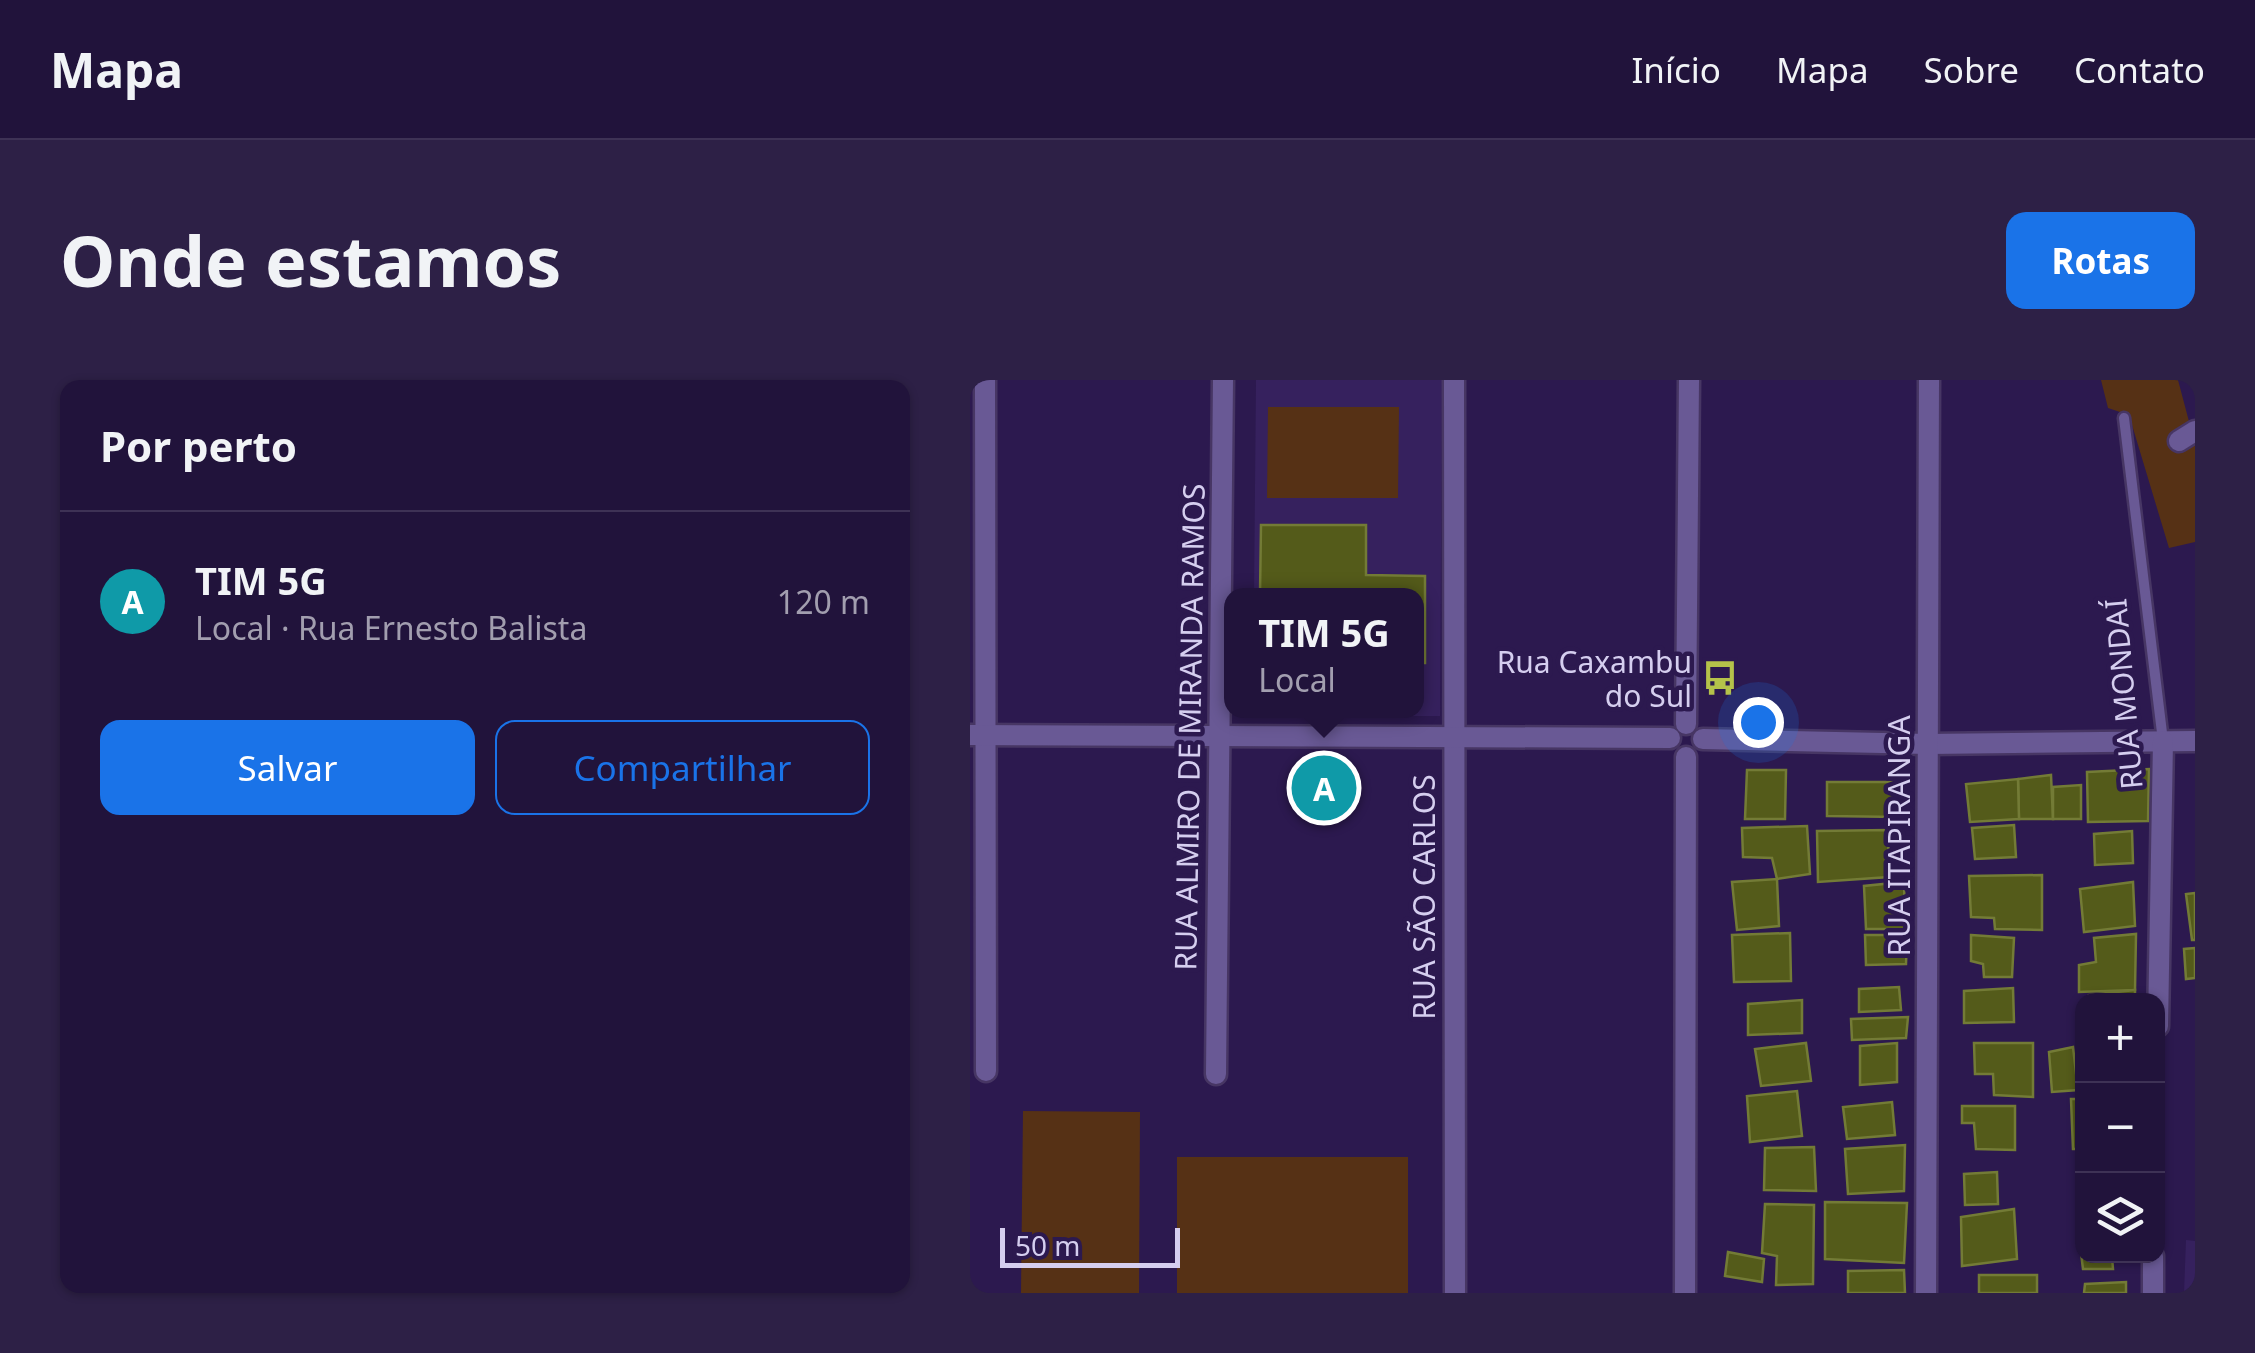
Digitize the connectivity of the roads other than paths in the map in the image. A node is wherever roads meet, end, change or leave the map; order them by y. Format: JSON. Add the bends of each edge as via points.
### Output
{"nodes":[{"id":1,"x":985,"y":380,"type":"edge"},
{"id":2,"x":1223,"y":380,"type":"edge"},
{"id":3,"x":1454,"y":380,"type":"edge"},
{"id":4,"x":1689,"y":380,"type":"edge"},
{"id":5,"x":1929,"y":380,"type":"edge"},
{"id":6,"x":2124,"y":418,"type":"dead end"},
{"id":7,"x":1686,"y":724,"type":"junction"},
{"id":8,"x":978,"y":734,"type":"edge"},
{"id":9,"x":1219,"y":736,"type":"junction"},
{"id":10,"x":1453,"y":737,"type":"junction"},
{"id":11,"x":1670,"y":738,"type":"junction"},
{"id":12,"x":1703,"y":738,"type":"junction"},
{"id":13,"x":2163,"y":741,"type":"junction"},
{"id":14,"x":2195,"y":741,"type":"edge"},
{"id":15,"x":1928,"y":744,"type":"junction"},
{"id":16,"x":1686,"y":757,"type":"junction"},
{"id":17,"x":2159,"y":993,"type":"edge"},
{"id":18,"x":986,"y":1071,"type":"dead end"},
{"id":19,"x":1216,"y":1074,"type":"dead end"},
{"id":20,"x":2153,"y":1263,"type":"edge"},
{"id":21,"x":1454,"y":1293,"type":"edge"},
{"id":22,"x":1685,"y":1293,"type":"edge"},
{"id":23,"x":1926,"y":1293,"type":"edge"},
{"id":24,"x":2152,"y":1293,"type":"edge"}],
"edges":[{"from":1,"to":8,"type":"street"},
{"from":2,"to":9,"type":"street","name":"RUA ALMIRO DE MIRANDA RAMOS"},
{"from":3,"to":10,"type":"street","name":"RUA SÃO CARLOS"},
{"from":4,"to":7,"type":"street"},
{"from":5,"to":15,"type":"street","name":"RUA ITAPIRANGA"},
{"from":6,"to":13,"type":"lane","name":"RUA MONDAÍ"},
{"from":7,"to":11,"type":"street"},
{"from":7,"to":12,"type":"street"},
{"from":8,"to":9,"type":"street"},
{"from":8,"to":18,"type":"street"},
{"from":9,"to":10,"type":"street"},
{"from":9,"to":19,"type":"street","name":"RUA ALMIRO DE MIRANDA RAMOS"},
{"from":10,"to":11,"type":"street"},
{"from":10,"to":21,"type":"street","name":"RUA SÃO CARLOS"},
{"from":11,"to":16,"type":"street","via":[[1676,754]]},
{"from":12,"to":15,"type":"street"},
{"from":12,"to":16,"type":"street"},
{"from":13,"to":14,"type":"street"},
{"from":13,"to":15,"type":"street"},
{"from":13,"to":17,"type":"street","name":"RUA MONDAÍ"},
{"from":15,"to":23,"type":"street","name":"RUA ITAPIRANGA"},
{"from":16,"to":22,"type":"street"},
{"from":20,"to":24,"type":"street"}]}
